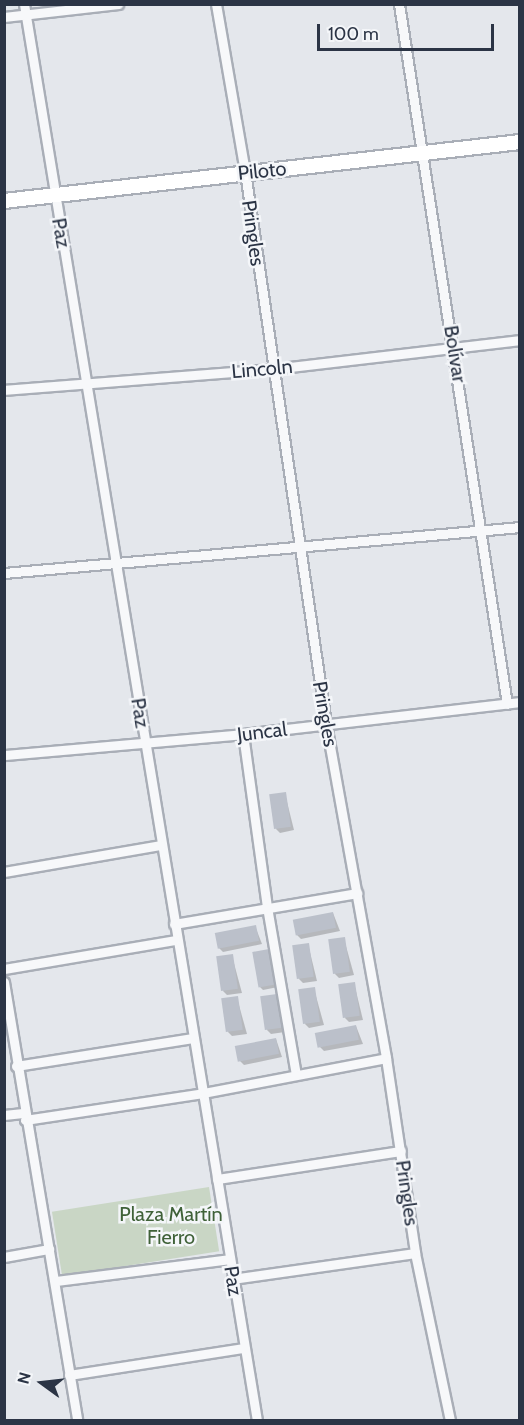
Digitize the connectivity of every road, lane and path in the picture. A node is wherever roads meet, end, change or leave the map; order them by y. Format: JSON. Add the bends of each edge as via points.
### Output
{"nodes":[{"id":1,"x":24,"y":4,"type":"edge"},
{"id":2,"x":118,"y":4,"type":"edge"},
{"id":3,"x":216,"y":4,"type":"edge"},
{"id":4,"x":399,"y":4,"type":"edge"},
{"id":5,"x":26,"y":15,"type":"junction"},
{"id":6,"x":4,"y":17,"type":"edge"},
{"id":7,"x":519,"y":142,"type":"edge"},
{"id":8,"x":423,"y":155,"type":"junction"},
{"id":9,"x":245,"y":172,"type":"junction"},
{"id":10,"x":54,"y":195,"type":"junction"},
{"id":11,"x":4,"y":201,"type":"edge"},
{"id":12,"x":519,"y":340,"type":"edge"},
{"id":13,"x":454,"y":350,"type":"junction"},
{"id":14,"x":273,"y":369,"type":"junction"},
{"id":15,"x":87,"y":382,"type":"junction"},
{"id":16,"x":4,"y":390,"type":"edge"},
{"id":17,"x":519,"y":527,"type":"edge"},
{"id":18,"x":480,"y":532,"type":"junction"},
{"id":19,"x":298,"y":546,"type":"junction"},
{"id":20,"x":117,"y":563,"type":"junction"},
{"id":21,"x":4,"y":573,"type":"edge"},
{"id":22,"x":519,"y":702,"type":"edge"},
{"id":23,"x":507,"y":704,"type":"junction"},
{"id":24,"x":326,"y":724,"type":"junction"},
{"id":25,"x":243,"y":734,"type":"junction"},
{"id":26,"x":145,"y":744,"type":"junction"},
{"id":27,"x":4,"y":755,"type":"edge"},
{"id":28,"x":160,"y":845,"type":"junction"},
{"id":29,"x":4,"y":872,"type":"edge"},
{"id":30,"x":357,"y":893,"type":"junction"},
{"id":31,"x":267,"y":907,"type":"junction"},
{"id":32,"x":174,"y":924,"type":"junction"},
{"id":33,"x":175,"y":940,"type":"junction"},
{"id":34,"x":4,"y":969,"type":"edge"},
{"id":35,"x":4,"y":982,"type":"edge"},
{"id":36,"x":193,"y":1038,"type":"junction"},
{"id":37,"x":386,"y":1058,"type":"junction"},
{"id":38,"x":16,"y":1066,"type":"junction"},
{"id":39,"x":296,"y":1075,"type":"junction"},
{"id":40,"x":203,"y":1093,"type":"junction"},
{"id":41,"x":4,"y":1115,"type":"edge"},
{"id":42,"x":24,"y":1116,"type":"junction"},
{"id":43,"x":401,"y":1151,"type":"junction"},
{"id":44,"x":216,"y":1179,"type":"junction"},
{"id":45,"x":49,"y":1249,"type":"junction"},
{"id":46,"x":416,"y":1253,"type":"junction"},
{"id":47,"x":4,"y":1257,"type":"edge"},
{"id":48,"x":230,"y":1259,"type":"junction"},
{"id":49,"x":232,"y":1279,"type":"junction"},
{"id":50,"x":56,"y":1281,"type":"junction"},
{"id":51,"x":244,"y":1348,"type":"junction"},
{"id":52,"x":69,"y":1375,"type":"junction"},
{"id":53,"x":77,"y":1420,"type":"edge"},
{"id":54,"x":257,"y":1420,"type":"edge"},
{"id":55,"x":450,"y":1420,"type":"edge"}],
"edges":[{"from":1,"to":5,"type":"street","name":"Paz"},
{"from":2,"to":5,"type":"street"},
{"from":3,"to":9,"type":"street","name":"Pringles"},
{"from":4,"to":8,"type":"street","name":"Bolívar"},
{"from":5,"to":6,"type":"street"},
{"from":5,"to":10,"type":"street","name":"Paz"},
{"from":7,"to":8,"type":"main road","name":"Piloto"},
{"from":8,"to":9,"type":"main road","name":"Piloto"},
{"from":8,"to":13,"type":"street","name":"Bolívar"},
{"from":9,"to":10,"type":"main road","name":"Piloto"},
{"from":9,"to":14,"type":"street","name":"Pringles"},
{"from":10,"to":11,"type":"main road","name":"Piloto"},
{"from":10,"to":15,"type":"street","name":"Paz"},
{"from":12,"to":13,"type":"street","name":"Lincoln"},
{"from":13,"to":14,"type":"street","name":"Lincoln"},
{"from":13,"to":18,"type":"street","name":"Bolívar"},
{"from":14,"to":15,"type":"street","name":"Lincoln"},
{"from":14,"to":19,"type":"street","name":"Pringles"},
{"from":15,"to":16,"type":"street","name":"Lincoln"},
{"from":15,"to":20,"type":"street","name":"Paz"},
{"from":17,"to":18,"type":"street"},
{"from":18,"to":19,"type":"street"},
{"from":18,"to":23,"type":"street","name":"Bolívar"},
{"from":19,"to":20,"type":"street"},
{"from":19,"to":24,"type":"street","name":"Pringles"},
{"from":20,"to":21,"type":"street"},
{"from":20,"to":26,"type":"street","name":"Paz"},
{"from":22,"to":23,"type":"street","name":"Juncal"},
{"from":23,"to":24,"type":"street","name":"Juncal"},
{"from":24,"to":25,"type":"street","name":"Juncal"},
{"from":24,"to":30,"type":"street","name":"Pringles"},
{"from":25,"to":26,"type":"street","name":"Juncal"},
{"from":25,"to":31,"type":"street"},
{"from":26,"to":27,"type":"street","name":"Juncal"},
{"from":26,"to":28,"type":"street","name":"Paz"},
{"from":28,"to":29,"type":"street"},
{"from":28,"to":32,"type":"street","name":"Paz"},
{"from":30,"to":31,"type":"street"},
{"from":30,"to":37,"type":"street","name":"Pringles"},
{"from":31,"to":32,"type":"street"},
{"from":31,"to":39,"type":"street"},
{"from":32,"to":33,"type":"street","name":"Paz"},
{"from":33,"to":34,"type":"street"},
{"from":33,"to":36,"type":"street","name":"Paz"},
{"from":35,"to":38,"type":"street"},
{"from":36,"to":38,"type":"street"},
{"from":36,"to":40,"type":"street","name":"Paz"},
{"from":37,"to":39,"type":"street"},
{"from":37,"to":43,"type":"street","name":"Pringles"},
{"from":38,"to":42,"type":"street"},
{"from":39,"to":40,"type":"street"},
{"from":40,"to":42,"type":"street"},
{"from":40,"to":44,"type":"street","name":"Paz"},
{"from":41,"to":42,"type":"street"},
{"from":42,"to":45,"type":"street"},
{"from":43,"to":44,"type":"street"},
{"from":43,"to":46,"type":"street","name":"Pringles"},
{"from":44,"to":48,"type":"street","name":"Paz"},
{"from":45,"to":47,"type":"street"},
{"from":45,"to":50,"type":"street"},
{"from":46,"to":49,"type":"street"},
{"from":46,"to":55,"type":"street","name":"Pringles"},
{"from":48,"to":49,"type":"street","name":"Paz"},
{"from":48,"to":50,"type":"street"},
{"from":49,"to":51,"type":"street","name":"Paz"},
{"from":50,"to":52,"type":"street"},
{"from":51,"to":52,"type":"street"},
{"from":51,"to":54,"type":"street","name":"Paz"},
{"from":52,"to":53,"type":"street"}]}
